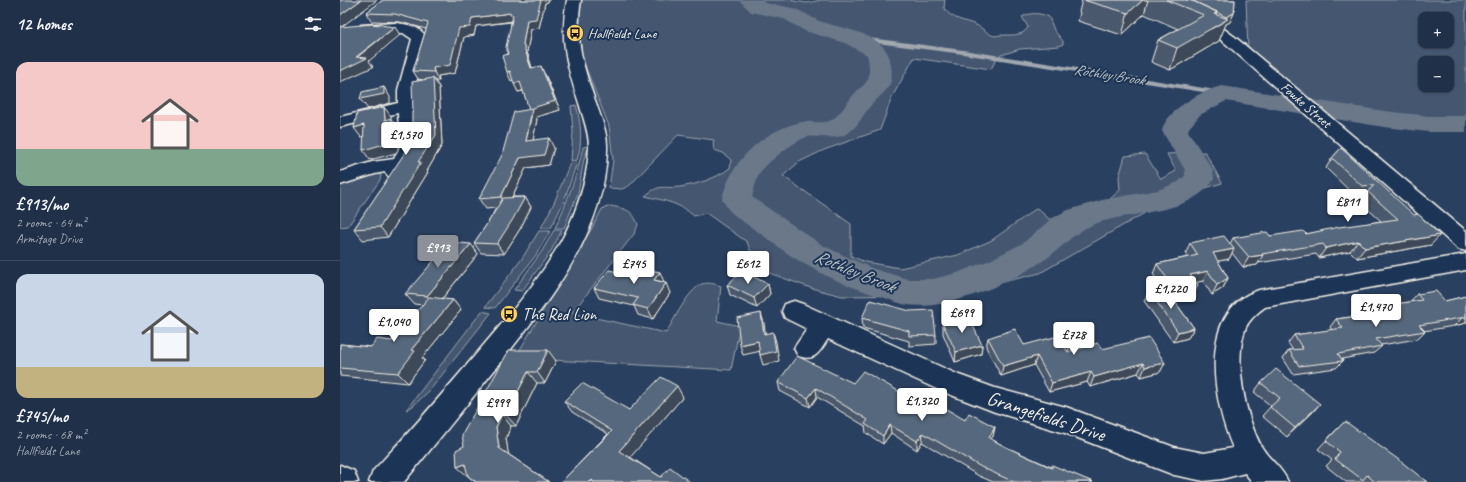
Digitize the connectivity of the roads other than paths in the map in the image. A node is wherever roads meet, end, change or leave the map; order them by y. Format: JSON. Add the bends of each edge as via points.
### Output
{"nodes":[{"id":1,"x":574,"y":0,"type":"edge"},
{"id":2,"x":368,"y":15,"type":"edge"},
{"id":3,"x":1181,"y":15,"type":"edge"},
{"id":4,"x":407,"y":106,"type":"junction"},
{"id":5,"x":340,"y":122,"type":"edge"},
{"id":6,"x":401,"y":164,"type":"junction"},
{"id":7,"x":340,"y":179,"type":"edge"},
{"id":8,"x":385,"y":187,"type":"edge"},
{"id":9,"x":1466,"y":243,"type":"edge"},
{"id":10,"x":1466,"y":262,"type":"edge"},
{"id":11,"x":794,"y":311,"type":"dead end"},
{"id":12,"x":824,"y":326,"type":"junction"},
{"id":13,"x":807,"y":348,"type":"dead end"},
{"id":14,"x":1251,"y":457,"type":"junction"},
{"id":15,"x":340,"y":480,"type":"edge"},
{"id":16,"x":343,"y":482,"type":"edge"},
{"id":17,"x":384,"y":482,"type":"edge"},
{"id":18,"x":1273,"y":482,"type":"edge"}],
"edges":[{"from":1,"to":17,"type":"street","via":[[569,24],[570,43],[598,136],[596,174],[586,212],[555,271],[522,316]]},
{"from":2,"to":4,"type":"street","via":[[351,27],[404,29],[419,35],[420,42],[406,90]]},
{"from":3,"to":9,"type":"street","name":"Fowke Street","via":[[1218,31],[1330,124]]},
{"from":4,"to":5,"type":"street"},
{"from":4,"to":6,"type":"street","via":[[409,146]]},
{"from":6,"to":7,"type":"street","via":[[372,168]]},
{"from":6,"to":8,"type":"street"},
{"from":10,"to":14,"type":"street","via":[[1258,299],[1244,310],[1234,325],[1228,345],[1227,368],[1234,411]]},
{"from":11,"to":12,"type":"street","name":"Grangefields Drive"},
{"from":12,"to":13,"type":"street"},
{"from":12,"to":14,"type":"street","name":"Grangefields Drive","via":[[950,383],[995,400],[1066,420],[1174,461],[1204,467]]},
{"from":14,"to":18,"type":"street"},
{"from":15,"to":16,"type":"street"}]}
